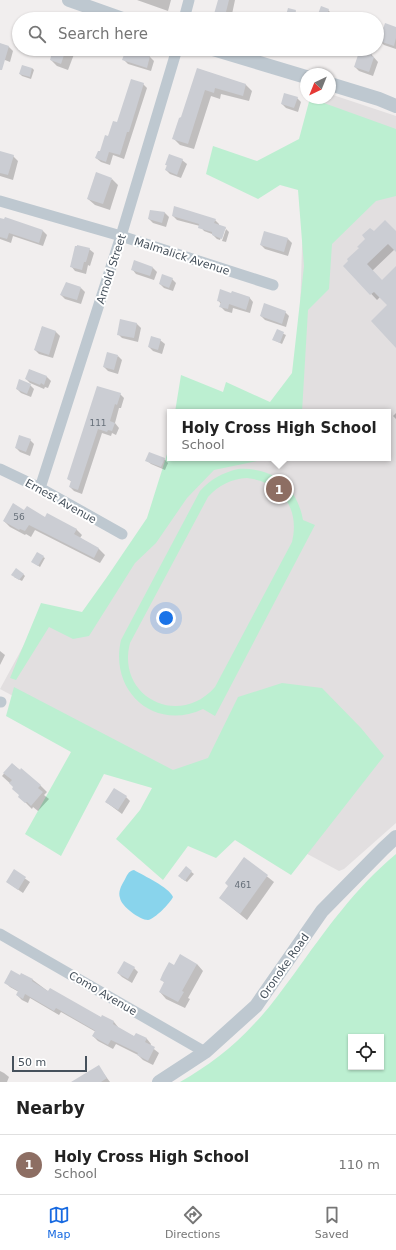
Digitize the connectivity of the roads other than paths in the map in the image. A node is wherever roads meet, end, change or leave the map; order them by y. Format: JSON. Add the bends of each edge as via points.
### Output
{"nodes":[{"id":1,"x":69,"y":0,"type":"edge"},
{"id":2,"x":189,"y":0,"type":"edge"},
{"id":3,"x":103,"y":12,"type":"edge"},
{"id":4,"x":186,"y":12,"type":"edge"},
{"id":5,"x":175,"y":56,"type":"edge"},
{"id":6,"x":236,"y":56,"type":"edge"},
{"id":7,"x":300,"y":75,"type":"edge"},
{"id":8,"x":336,"y":86,"type":"edge"},
{"id":9,"x":396,"y":106,"type":"edge"},
{"id":10,"x":0,"y":201,"type":"edge"},
{"id":11,"x":121,"y":236,"type":"junction"},
{"id":12,"x":273,"y":285,"type":"dead end"},
{"id":13,"x":0,"y":469,"type":"edge"},
{"id":14,"x":40,"y":488,"type":"junction"},
{"id":15,"x":122,"y":534,"type":"dead end"},
{"id":16,"x":396,"y":838,"type":"edge"},
{"id":17,"x":0,"y":934,"type":"edge"},
{"id":18,"x":205,"y":1052,"type":"junction"},
{"id":19,"x":159,"y":1082,"type":"edge"}],
"edges":[{"from":1,"to":3,"type":"street"},
{"from":2,"to":4,"type":"street"},
{"from":5,"to":11,"type":"street","name":"Arnold Street"},
{"from":6,"to":7,"type":"street"},
{"from":8,"to":9,"type":"street"},
{"from":10,"to":11,"type":"street","name":"Malmalick Avenue"},
{"from":11,"to":12,"type":"street","name":"Malmalick Avenue"},
{"from":11,"to":14,"type":"street","name":"Arnold Street"},
{"from":13,"to":14,"type":"street","name":"Ernest Avenue"},
{"from":14,"to":15,"type":"street","name":"Ernest Avenue"},
{"from":16,"to":18,"type":"street","name":"Oronoke Road","via":[[322,911],[256,1006]]},
{"from":17,"to":18,"type":"street","name":"Como Avenue"},
{"from":18,"to":19,"type":"street","name":"Oronoke Road"}]}
